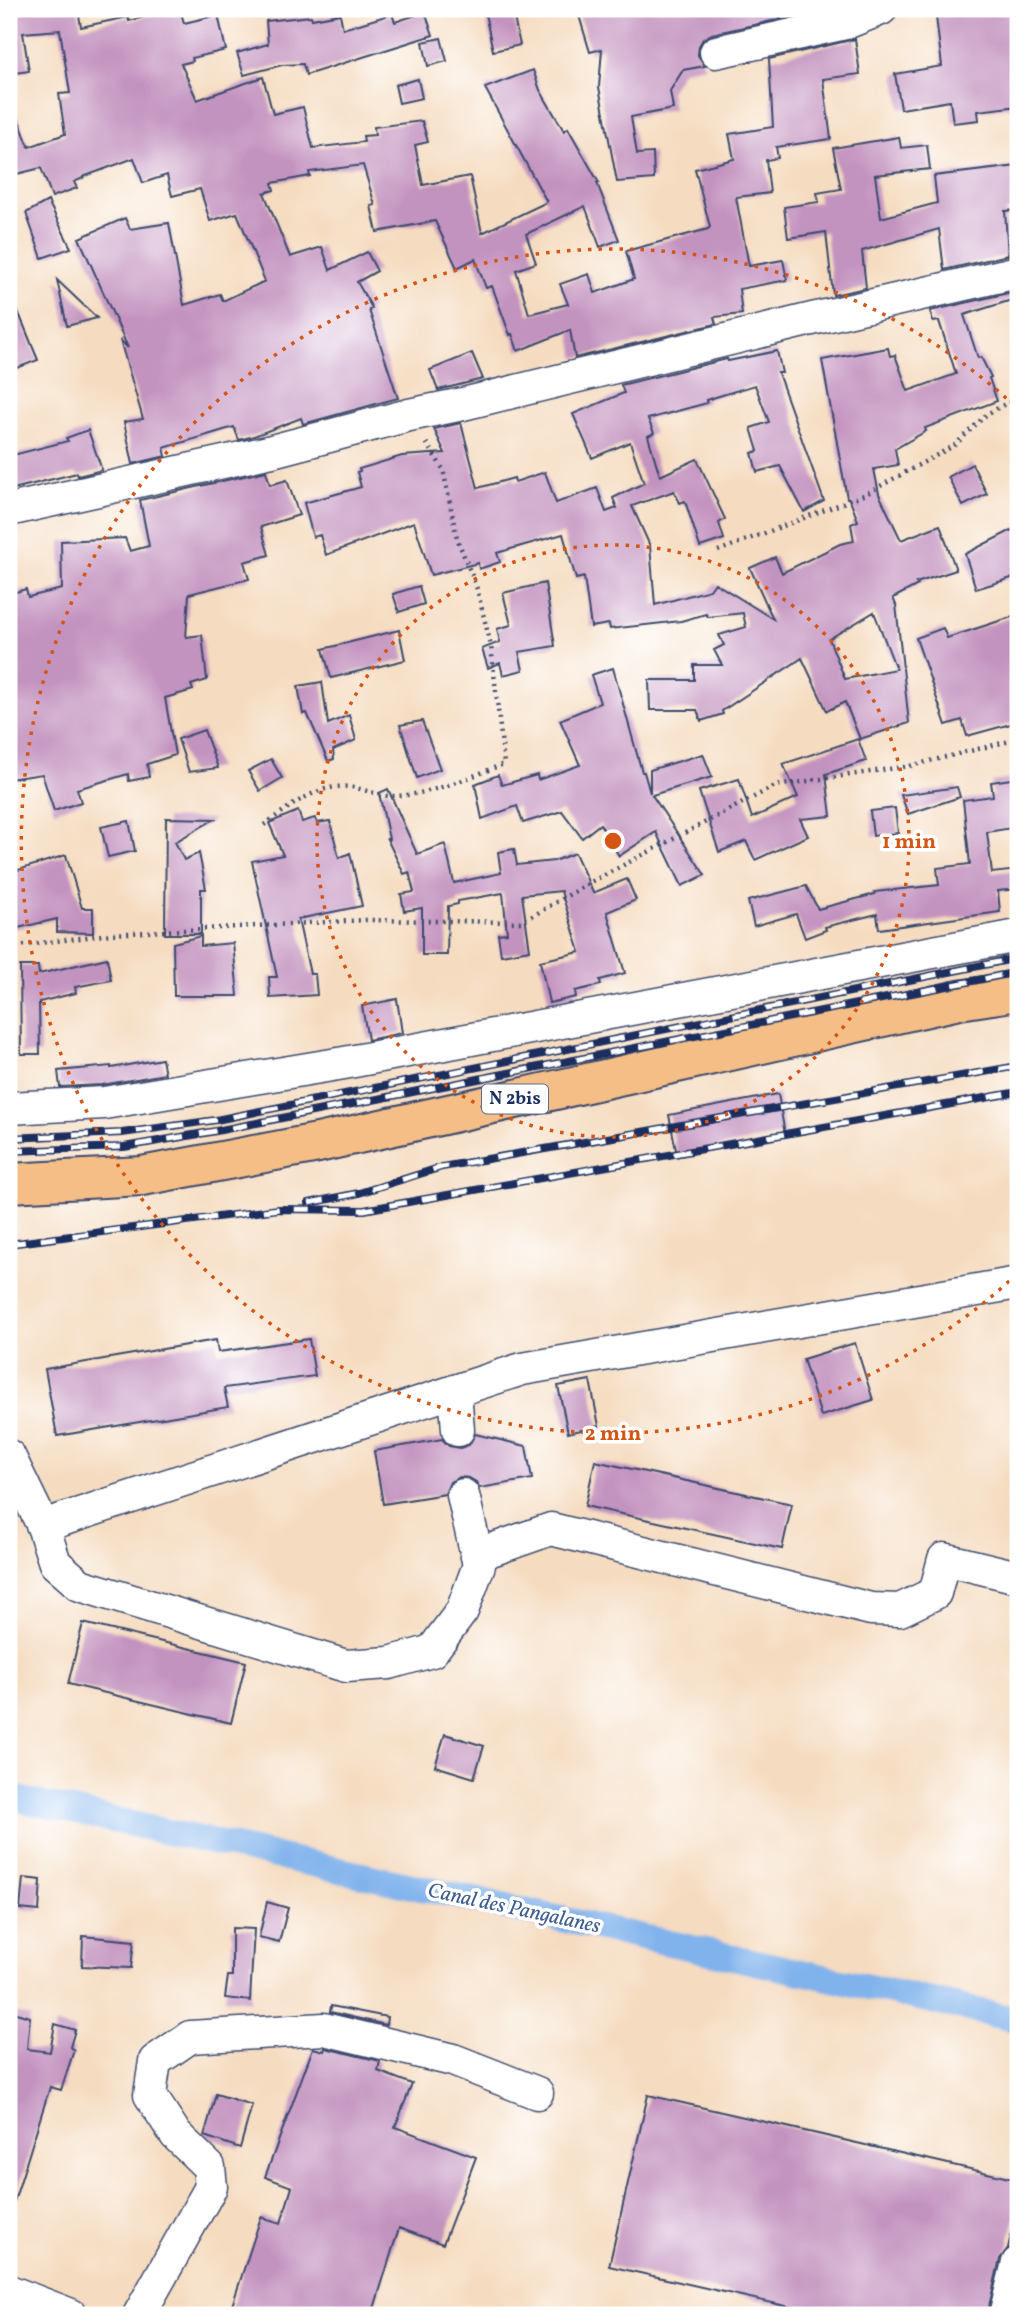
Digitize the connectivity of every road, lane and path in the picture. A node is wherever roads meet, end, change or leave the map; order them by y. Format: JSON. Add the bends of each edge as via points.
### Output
{"nodes":[{"id":1,"x":881,"y":9,"type":"edge"},
{"id":2,"x":716,"y":52,"type":"dead end"},
{"id":3,"x":1018,"y":272,"type":"edge"},
{"id":4,"x":1018,"y":397,"type":"edge"},
{"id":5,"x":409,"y":415,"type":"junction"},
{"id":6,"x":9,"y":510,"type":"edge"},
{"id":7,"x":718,"y":551,"type":"dead end"},
{"id":8,"x":1018,"y":739,"type":"edge"},
{"id":9,"x":264,"y":825,"type":"dead end"},
{"id":10,"x":1018,"y":936,"type":"edge"},
{"id":11,"x":9,"y":947,"type":"edge"},
{"id":12,"x":1018,"y":990,"type":"edge"},
{"id":13,"x":9,"y":1108,"type":"edge"},
{"id":14,"x":9,"y":1183,"type":"edge"},
{"id":15,"x":1018,"y":1283,"type":"edge"},
{"id":16,"x":455,"y":1391,"type":"junction"},
{"id":17,"x":458,"y":1430,"type":"dead end"},
{"id":18,"x":9,"y":1456,"type":"edge"},
{"id":19,"x":463,"y":1495,"type":"dead end"},
{"id":20,"x":43,"y":1526,"type":"junction"},
{"id":21,"x":477,"y":1555,"type":"junction"},
{"id":22,"x":1018,"y":1577,"type":"edge"},
{"id":23,"x":537,"y":2093,"type":"dead end"},
{"id":24,"x":1018,"y":2263,"type":"edge"},
{"id":25,"x":9,"y":2291,"type":"edge"},
{"id":26,"x":71,"y":2315,"type":"edge"},
{"id":27,"x":139,"y":2315,"type":"edge"},
{"id":28,"x":1005,"y":2315,"type":"edge"}],
"edges":[{"from":1,"to":2,"type":"street","via":[[846,23]]},
{"from":3,"to":5,"type":"street"},
{"from":4,"to":7,"type":"path","via":[[986,414],[955,445],[864,495]]},
{"from":5,"to":6,"type":"street"},
{"from":5,"to":9,"type":"path","via":[[443,469],[457,538],[477,589],[491,646],[504,764],[418,792],[388,796],[349,787],[310,793]]},
{"from":8,"to":11,"type":"path","via":[[910,766],[775,786],[522,922],[365,920],[111,934]]},
{"from":10,"to":13,"type":"street","via":[[344,1063],[104,1103]]},
{"from":12,"to":14,"type":"main road","number":"N 2bis","via":[[305,1146],[142,1176]]},
{"from":15,"to":16,"type":"street","via":[[522,1369]]},
{"from":16,"to":17,"type":"street"},
{"from":16,"to":20,"type":"street"},
{"from":18,"to":20,"type":"street"},
{"from":19,"to":21,"type":"street"},
{"from":20,"to":21,"type":"street","via":[[55,1563],[80,1585],[346,1666],[389,1663],[432,1651],[462,1611],[479,1565]]},
{"from":21,"to":22,"type":"street","via":[[551,1530],[871,1609],[900,1610],[935,1592],[944,1559]]},
{"from":23,"to":27,"type":"street","via":[[453,2060],[324,2029],[190,2037],[155,2062],[150,2095],[176,2136],[209,2167],[211,2187]]},
{"from":24,"to":28,"type":"street"},
{"from":25,"to":26,"type":"street"}]}
